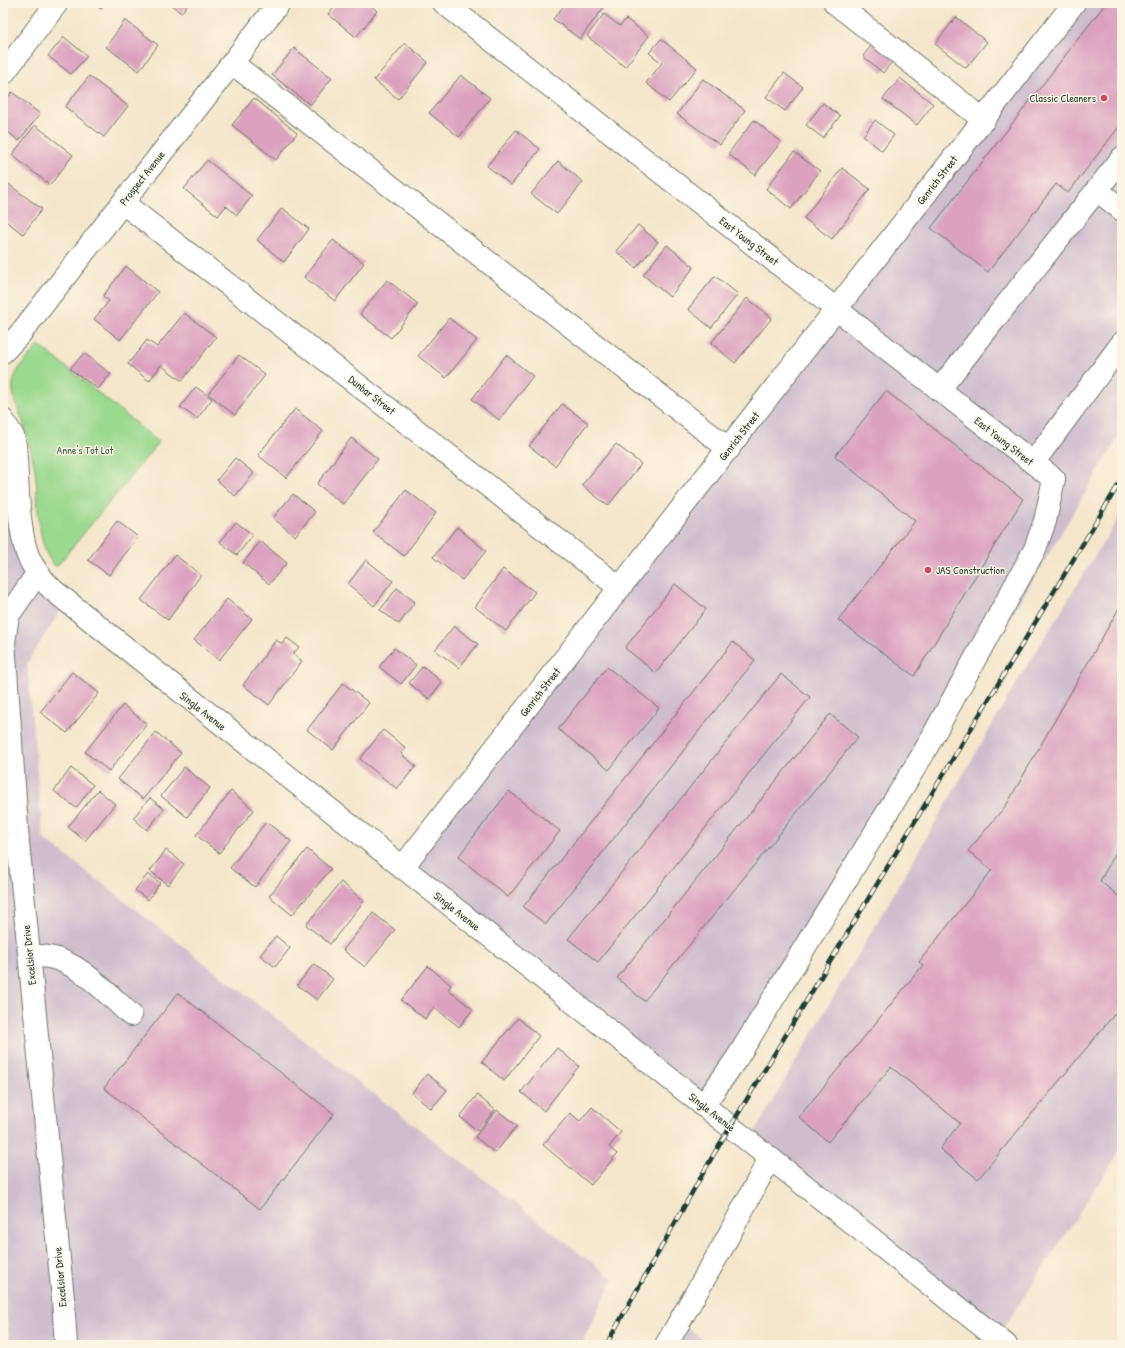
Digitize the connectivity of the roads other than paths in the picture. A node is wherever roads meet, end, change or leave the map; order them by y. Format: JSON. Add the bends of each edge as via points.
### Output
{"nodes":[{"id":1,"x":57,"y":3,"type":"edge"},
{"id":2,"x":279,"y":3,"type":"edge"},
{"id":3,"x":444,"y":3,"type":"edge"},
{"id":4,"x":835,"y":3,"type":"edge"},
{"id":5,"x":1074,"y":3,"type":"edge"},
{"id":6,"x":232,"y":63,"type":"junction"},
{"id":7,"x":3,"y":74,"type":"edge"},
{"id":8,"x":984,"y":120,"type":"junction"},
{"id":9,"x":1122,"y":158,"type":"edge"},
{"id":10,"x":1097,"y":190,"type":"junction"},
{"id":11,"x":123,"y":203,"type":"junction"},
{"id":12,"x":1122,"y":210,"type":"edge"},
{"id":13,"x":837,"y":310,"type":"junction"},
{"id":14,"x":1122,"y":343,"type":"edge"},
{"id":15,"x":3,"y":352,"type":"edge"},
{"id":16,"x":939,"y":390,"type":"junction"},
{"id":17,"x":3,"y":420,"type":"edge"},
{"id":18,"x":729,"y":449,"type":"junction"},
{"id":19,"x":1033,"y":463,"type":"junction"},
{"id":20,"x":37,"y":574,"type":"junction"},
{"id":21,"x":620,"y":588,"type":"junction"},
{"id":22,"x":402,"y":868,"type":"junction"},
{"id":23,"x":29,"y":955,"type":"junction"},
{"id":24,"x":131,"y":1015,"type":"dead end"},
{"id":25,"x":703,"y":1106,"type":"junction"},
{"id":26,"x":770,"y":1158,"type":"junction"},
{"id":27,"x":66,"y":1345,"type":"edge"},
{"id":28,"x":666,"y":1345,"type":"edge"},
{"id":29,"x":1006,"y":1345,"type":"edge"}],
"edges":[{"from":1,"to":7,"type":"street"},
{"from":2,"to":6,"type":"street","name":"Prospect Avenue"},
{"from":3,"to":13,"type":"street","name":"East Young Street"},
{"from":4,"to":8,"type":"street"},
{"from":5,"to":8,"type":"street","name":"Genrich Street"},
{"from":6,"to":11,"type":"street","name":"Prospect Avenue"},
{"from":6,"to":18,"type":"street"},
{"from":8,"to":13,"type":"street","name":"Genrich Street"},
{"from":9,"to":10,"type":"street"},
{"from":10,"to":12,"type":"street"},
{"from":10,"to":16,"type":"street"},
{"from":11,"to":15,"type":"street","name":"Prospect Avenue"},
{"from":11,"to":21,"type":"street","name":"Dunbar Street"},
{"from":13,"to":16,"type":"street","name":"East Young Street"},
{"from":13,"to":18,"type":"street","name":"Genrich Street"},
{"from":14,"to":19,"type":"street"},
{"from":16,"to":19,"type":"street","name":"East Young Street"},
{"from":17,"to":20,"type":"street","name":"Single Avenue","via":[[13,436],[15,445],[23,535],[28,557]]},
{"from":18,"to":21,"type":"street","name":"Genrich Street"},
{"from":19,"to":25,"type":"street","name":"East Young Street","via":[[1054,479],[1045,521],[1035,549],[923,754],[737,1058]]},
{"from":20,"to":22,"type":"street","name":"Single Avenue","via":[[66,602]]},
{"from":20,"to":23,"type":"street","name":"Excelsior Drive","via":[[8,616],[4,642]]},
{"from":21,"to":22,"type":"street","name":"Genrich Street"},
{"from":22,"to":25,"type":"street","name":"Single Avenue"},
{"from":23,"to":24,"type":"street","via":[[47,956],[65,962]]},
{"from":23,"to":27,"type":"street","name":"Excelsior Drive"},
{"from":25,"to":26,"type":"street","name":"Single Avenue"},
{"from":26,"to":28,"type":"street"},
{"from":26,"to":29,"type":"street","name":"Single Avenue"}]}
